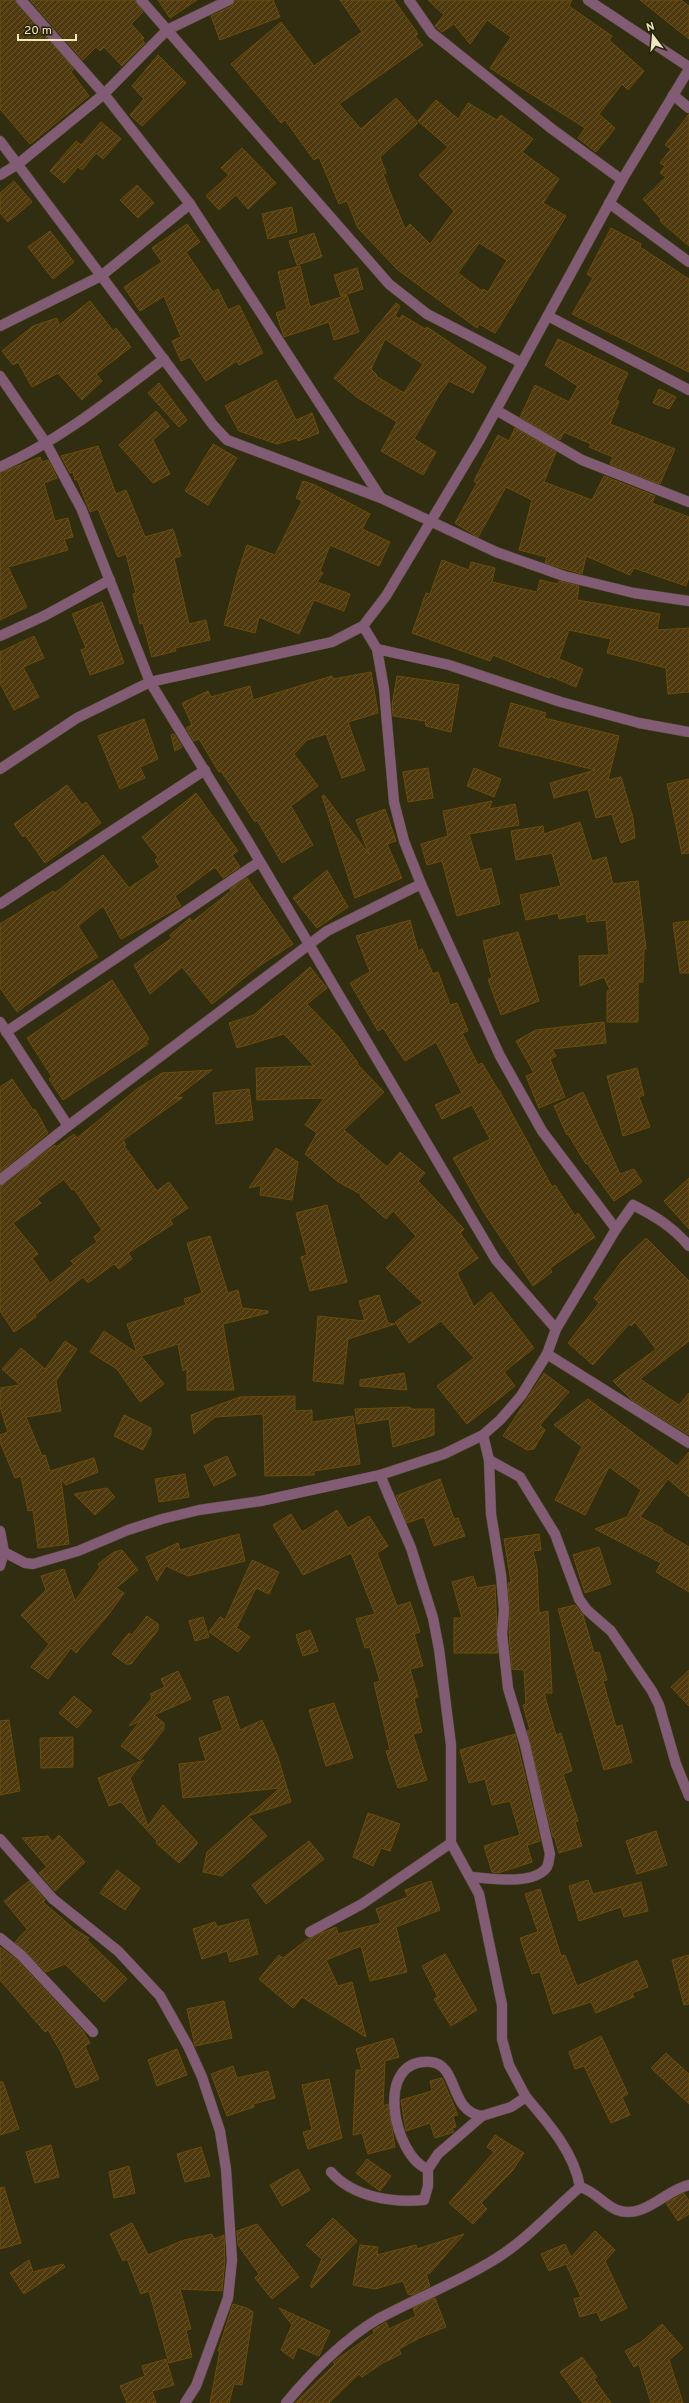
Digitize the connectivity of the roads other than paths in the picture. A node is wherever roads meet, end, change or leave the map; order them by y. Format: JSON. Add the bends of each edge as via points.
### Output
{"nodes":[{"id":1,"x":21,"y":0,"type":"edge"},
{"id":2,"x":141,"y":0,"type":"edge"},
{"id":3,"x":229,"y":0,"type":"edge"},
{"id":4,"x":409,"y":0,"type":"edge"},
{"id":5,"x":588,"y":0,"type":"edge"},
{"id":6,"x":167,"y":30,"type":"junction"},
{"id":7,"x":689,"y":68,"type":"edge"},
{"id":8,"x":104,"y":94,"type":"junction"},
{"id":9,"x":673,"y":95,"type":"junction"},
{"id":10,"x":689,"y":108,"type":"edge"},
{"id":11,"x":0,"y":141,"type":"edge"},
{"id":12,"x":18,"y":164,"type":"junction"},
{"id":13,"x":0,"y":175,"type":"edge"},
{"id":14,"x":622,"y":180,"type":"junction"},
{"id":15,"x":609,"y":203,"type":"junction"},
{"id":16,"x":190,"y":204,"type":"junction"},
{"id":17,"x":689,"y":262,"type":"edge"},
{"id":18,"x":101,"y":276,"type":"junction"},
{"id":19,"x":548,"y":316,"type":"junction"},
{"id":20,"x":0,"y":326,"type":"edge"},
{"id":21,"x":164,"y":359,"type":"junction"},
{"id":22,"x":522,"y":363,"type":"junction"},
{"id":23,"x":0,"y":376,"type":"edge"},
{"id":24,"x":689,"y":390,"type":"edge"},
{"id":25,"x":496,"y":410,"type":"junction"},
{"id":26,"x":46,"y":443,"type":"junction"},
{"id":27,"x":0,"y":467,"type":"edge"},
{"id":28,"x":381,"y":498,"type":"junction"},
{"id":29,"x":689,"y":502,"type":"edge"},
{"id":30,"x":431,"y":522,"type":"junction"},
{"id":31,"x":110,"y":580,"type":"junction"},
{"id":32,"x":689,"y":601,"type":"edge"},
{"id":33,"x":363,"y":626,"type":"junction"},
{"id":34,"x":0,"y":636,"type":"edge"},
{"id":35,"x":377,"y":649,"type":"junction"},
{"id":36,"x":150,"y":682,"type":"junction"},
{"id":37,"x":689,"y":732,"type":"edge"},
{"id":38,"x":0,"y":769,"type":"edge"},
{"id":39,"x":205,"y":770,"type":"junction"},
{"id":40,"x":260,"y":862,"type":"junction"},
{"id":41,"x":421,"y":884,"type":"junction"},
{"id":42,"x":0,"y":904,"type":"edge"},
{"id":43,"x":310,"y":945,"type":"junction"},
{"id":44,"x":0,"y":1022,"type":"edge"},
{"id":45,"x":6,"y":1032,"type":"junction"},
{"id":46,"x":68,"y":1126,"type":"junction"},
{"id":47,"x":0,"y":1180,"type":"edge"},
{"id":48,"x":616,"y":1229,"type":"junction"},
{"id":49,"x":689,"y":1246,"type":"edge"},
{"id":50,"x":556,"y":1329,"type":"junction"},
{"id":51,"x":547,"y":1354,"type":"junction"},
{"id":52,"x":483,"y":1435,"type":"junction"},
{"id":53,"x":689,"y":1443,"type":"edge"},
{"id":54,"x":489,"y":1460,"type":"junction"},
{"id":55,"x":380,"y":1475,"type":"junction"},
{"id":56,"x":0,"y":1531,"type":"edge"},
{"id":57,"x":4,"y":1552,"type":"junction"},
{"id":58,"x":0,"y":1566,"type":"edge"},
{"id":59,"x":689,"y":1796,"type":"edge"},
{"id":60,"x":0,"y":1839,"type":"edge"},
{"id":61,"x":451,"y":1843,"type":"junction"},
{"id":62,"x":471,"y":1877,"type":"junction"},
{"id":63,"x":310,"y":1932,"type":"dead end"},
{"id":64,"x":0,"y":1938,"type":"edge"},
{"id":65,"x":94,"y":2032,"type":"dead end"},
{"id":66,"x":526,"y":2097,"type":"junction"},
{"id":67,"x":482,"y":2116,"type":"junction"},
{"id":68,"x":428,"y":2169,"type":"junction"},
{"id":69,"x":331,"y":2172,"type":"dead end"},
{"id":70,"x":689,"y":2185,"type":"edge"},
{"id":71,"x":580,"y":2187,"type":"junction"},
{"id":72,"x":185,"y":2403,"type":"edge"},
{"id":73,"x":286,"y":2403,"type":"edge"}],
"edges":[{"from":1,"to":8,"type":"street"},
{"from":2,"to":6,"type":"street"},
{"from":3,"to":6,"type":"street"},
{"from":4,"to":14,"type":"street","via":[[432,33],[552,129]]},
{"from":5,"to":7,"type":"street"},
{"from":6,"to":8,"type":"street"},
{"from":6,"to":22,"type":"street","via":[[389,284],[427,314]]},
{"from":7,"to":9,"type":"street"},
{"from":8,"to":12,"type":"street"},
{"from":8,"to":16,"type":"street"},
{"from":9,"to":10,"type":"street"},
{"from":9,"to":14,"type":"street"},
{"from":11,"to":12,"type":"street"},
{"from":12,"to":13,"type":"street"},
{"from":12,"to":18,"type":"street"},
{"from":14,"to":15,"type":"street"},
{"from":15,"to":17,"type":"street"},
{"from":15,"to":19,"type":"street"},
{"from":16,"to":18,"type":"street"},
{"from":16,"to":28,"type":"street"},
{"from":18,"to":20,"type":"street"},
{"from":18,"to":21,"type":"street"},
{"from":19,"to":22,"type":"street"},
{"from":19,"to":24,"type":"street"},
{"from":21,"to":26,"type":"street","via":[[111,400]]},
{"from":21,"to":28,"type":"street","via":[[227,440]]},
{"from":22,"to":25,"type":"street"},
{"from":23,"to":26,"type":"street"},
{"from":25,"to":29,"type":"street","via":[[582,460]]},
{"from":25,"to":30,"type":"street"},
{"from":26,"to":27,"type":"street"},
{"from":26,"to":31,"type":"street","via":[[81,508]]},
{"from":28,"to":30,"type":"street"},
{"from":30,"to":32,"type":"street","via":[[496,552],[564,576],[634,593]]},
{"from":30,"to":33,"type":"street","via":[[386,596]]},
{"from":31,"to":34,"type":"street","via":[[44,616]]},
{"from":31,"to":36,"type":"street"},
{"from":33,"to":35,"type":"street"},
{"from":33,"to":36,"type":"street","via":[[332,642]]},
{"from":35,"to":37,"type":"street","via":[[449,665],[568,704],[639,723]]},
{"from":35,"to":41,"type":"street","via":[[384,689],[394,802],[404,841]]},
{"from":36,"to":38,"type":"street","via":[[77,718]]},
{"from":36,"to":39,"type":"street"},
{"from":39,"to":40,"type":"street"},
{"from":39,"to":42,"type":"street"},
{"from":40,"to":43,"type":"street"},
{"from":40,"to":45,"type":"street"},
{"from":41,"to":43,"type":"street","via":[[327,931]]},
{"from":41,"to":48,"type":"street","via":[[504,1063],[542,1131]]},
{"from":43,"to":46,"type":"street"},
{"from":43,"to":50,"type":"street","via":[[496,1260]]},
{"from":44,"to":45,"type":"street"},
{"from":45,"to":46,"type":"street"},
{"from":46,"to":47,"type":"street"},
{"from":48,"to":49,"type":"street","via":[[633,1205],[656,1216],[677,1232]]},
{"from":48,"to":50,"type":"street"},
{"from":50,"to":51,"type":"street"},
{"from":51,"to":52,"type":"street","via":[[521,1396]]},
{"from":51,"to":53,"type":"street"},
{"from":52,"to":54,"type":"street"},
{"from":52,"to":55,"type":"street","via":[[444,1454]]},
{"from":54,"to":59,"type":"street","via":[[520,1477],[555,1534],[579,1599],[610,1631],[652,1691]]},
{"from":54,"to":62,"type":"street","via":[[489,1497],[501,1575],[504,1610],[502,1634],[508,1688],[525,1745],[550,1854],[547,1866],[540,1874],[523,1879]]},
{"from":55,"to":57,"type":"street","via":[[162,1519],[78,1551],[33,1564],[25,1563]]},
{"from":55,"to":61,"type":"street","via":[[411,1548],[433,1618],[439,1649],[450,1745]]},
{"from":56,"to":57,"type":"street"},
{"from":57,"to":58,"type":"street"},
{"from":60,"to":72,"type":"street","via":[[53,1899],[118,1951],[160,1996],[202,2077],[220,2131],[226,2169],[232,2260],[228,2298],[196,2386]]},
{"from":61,"to":62,"type":"street"},
{"from":61,"to":63,"type":"street","via":[[362,1904]]},
{"from":62,"to":66,"type":"street","via":[[479,1894],[485,1931],[497,1975],[502,2005],[504,2046],[509,2065]]},
{"from":64,"to":65,"type":"street","via":[[21,1955]]},
{"from":66,"to":67,"type":"street","via":[[511,2107]]},
{"from":66,"to":71,"type":"street","via":[[548,2121],[576,2167]]},
{"from":67,"to":68,"type":"street","via":[[438,2154]]},
{"from":67,"to":68,"type":"street","via":[[475,2116],[466,2110],[458,2099],[447,2072],[433,2062],[420,2063],[401,2072],[394,2092],[399,2127],[410,2155],[419,2166]]},
{"from":68,"to":69,"type":"street","via":[[427,2193],[424,2200],[412,2201],[362,2193],[342,2182]]},
{"from":70,"to":71,"type":"street","via":[[676,2189],[639,2211],[628,2212],[617,2210],[588,2189]]},
{"from":71,"to":73,"type":"street","via":[[498,2258],[364,2329],[306,2380]]}]}
